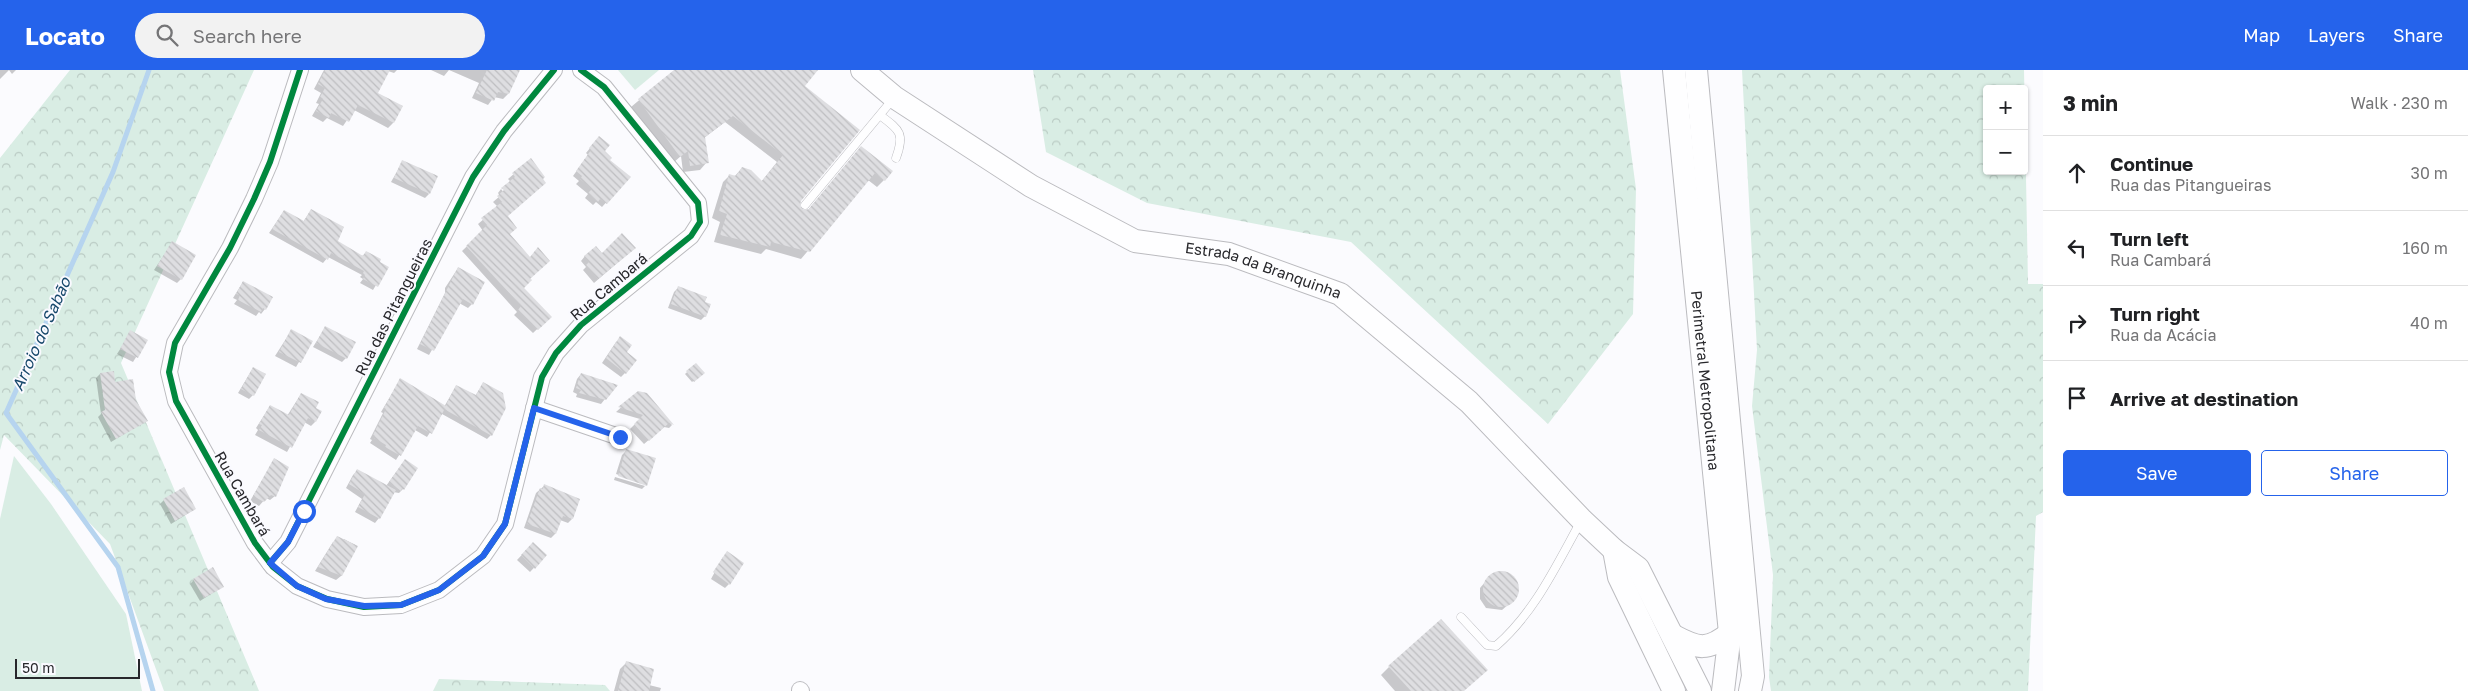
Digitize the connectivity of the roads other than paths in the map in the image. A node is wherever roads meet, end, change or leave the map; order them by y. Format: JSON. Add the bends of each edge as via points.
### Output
{"nodes":[{"id":1,"x":300,"y":70,"type":"edge"},
{"id":2,"x":554,"y":70,"type":"edge"},
{"id":3,"x":581,"y":70,"type":"edge"},
{"id":4,"x":862,"y":70,"type":"edge"},
{"id":5,"x":1674,"y":70,"type":"edge"},
{"id":6,"x":1696,"y":70,"type":"edge"},
{"id":7,"x":894,"y":97,"type":"junction"},
{"id":8,"x":881,"y":116,"type":"junction"},
{"id":9,"x":896,"y":158,"type":"dead end"},
{"id":10,"x":804,"y":205,"type":"dead end"},
{"id":11,"x":534,"y":408,"type":"junction"},
{"id":12,"x":620,"y":437,"type":"dead end"},
{"id":13,"x":1582,"y":520,"type":"junction"},
{"id":14,"x":1614,"y":550,"type":"junction"},
{"id":15,"x":270,"y":563,"type":"junction"},
{"id":16,"x":1460,"y":617,"type":"dead end"},
{"id":17,"x":1730,"y":633,"type":"junction"},
{"id":18,"x":1674,"y":636,"type":"junction"},
{"id":19,"x":1754,"y":686,"type":"edge"},
{"id":20,"x":1674,"y":691,"type":"edge"},
{"id":21,"x":1700,"y":691,"type":"edge"},
{"id":22,"x":1723,"y":691,"type":"edge"}],
"edges":[{"from":1,"to":15,"type":"street","name":"Rua Cambará","via":[[257,192],[230,248],[175,343],[169,372],[176,402],[255,543]]},
{"from":2,"to":15,"type":"street","name":"Rua das Pitangueiras","via":[[504,131],[473,177],[288,542]]},
{"from":3,"to":11,"type":"street","name":"Rua Cambará","via":[[604,87],[698,203],[700,222],[691,236],[574,332],[542,377]]},
{"from":4,"to":7,"type":"main road","name":"Estrada da Branquinha"},
{"from":5,"to":17,"type":"main road","name":"Perimetral Metropolitana"},
{"from":6,"to":19,"type":"main road","name":"Perimetral Metropolitana"},
{"from":7,"to":8,"type":"lane"},
{"from":7,"to":13,"type":"main road","name":"Estrada da Branquinha","via":[[1031,186],[1135,241],[1229,254],[1340,294],[1468,402]]},
{"from":8,"to":9,"type":"lane","via":[[901,135],[902,143]]},
{"from":8,"to":10,"type":"lane"},
{"from":11,"to":12,"type":"street"},
{"from":11,"to":15,"type":"street","name":"Rua Cambará","via":[[505,524],[483,556],[439,590],[401,605],[364,606],[326,599],[297,586]]},
{"from":13,"to":14,"type":"main road","name":"Estrada da Branquinha"},
{"from":13,"to":16,"type":"lane","via":[[1534,605],[1496,646],[1487,645]]},
{"from":14,"to":18,"type":"main road","name":"Estrada da Branquinha","via":[[1638,568]]},
{"from":14,"to":20,"type":"main road","via":[[1619,577]]},
{"from":17,"to":18,"type":"main road","via":[[1712,645],[1702,646],[1692,646]]},
{"from":17,"to":22,"type":"main road","name":"Perimetral Metropolitana"},
{"from":18,"to":21,"type":"main road","name":"Estrada da Branquinha"}]}
